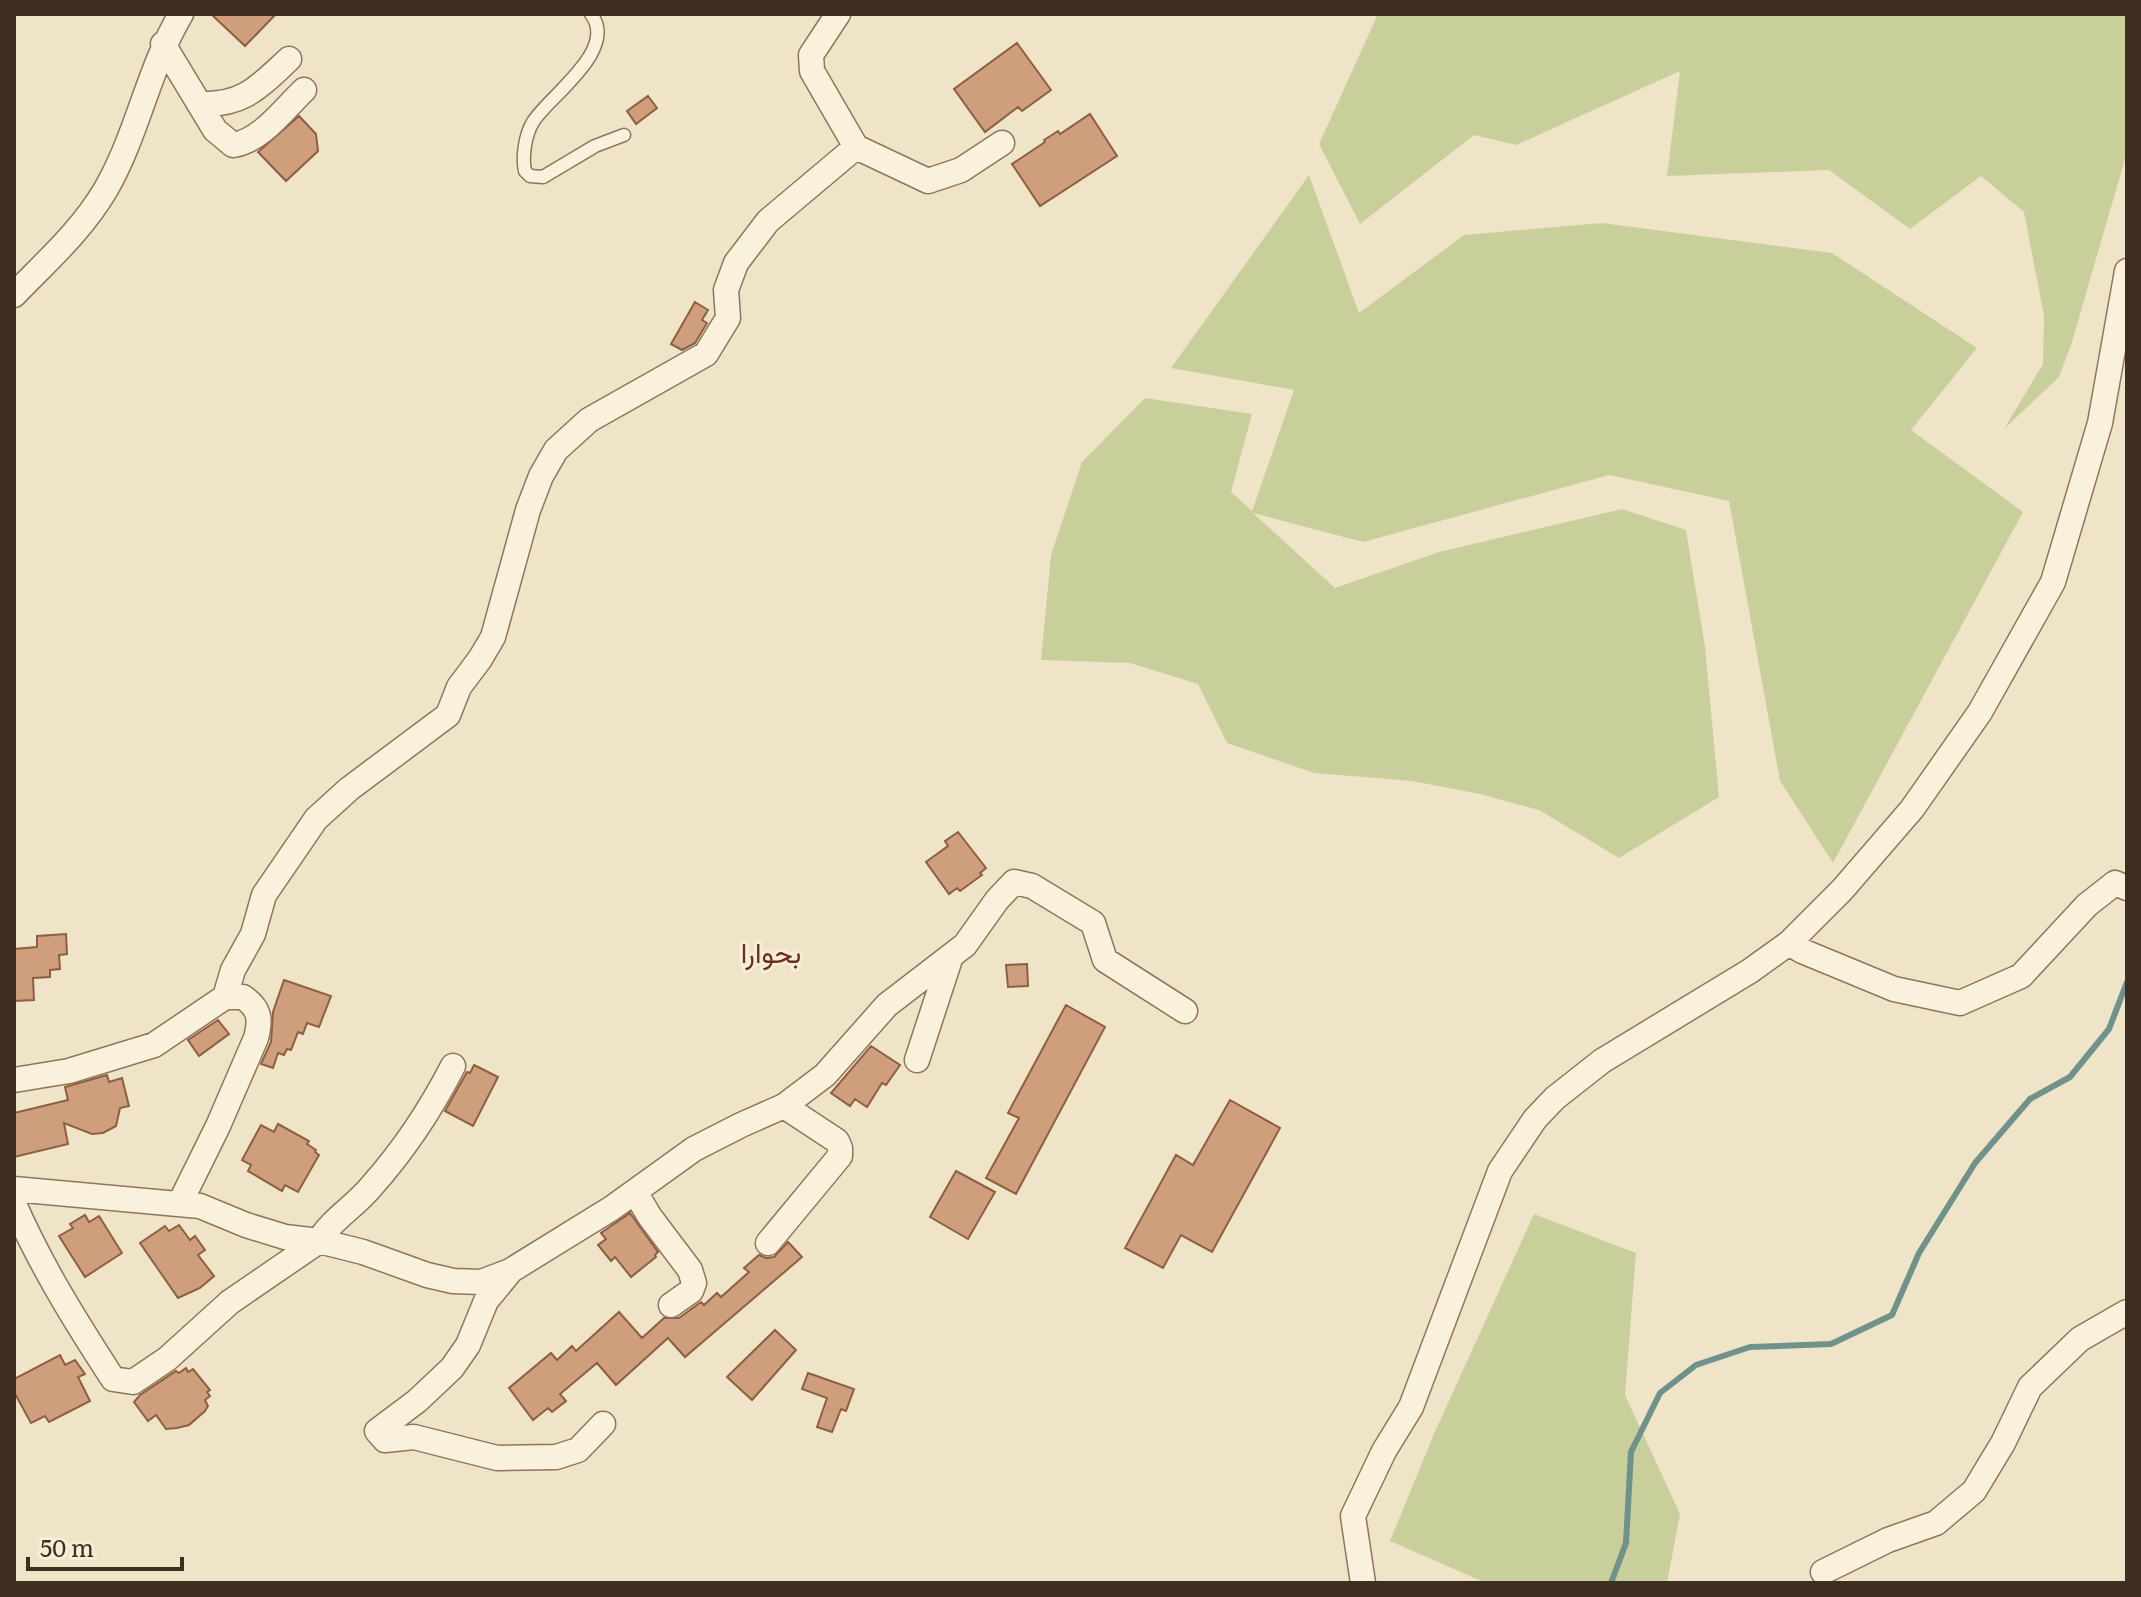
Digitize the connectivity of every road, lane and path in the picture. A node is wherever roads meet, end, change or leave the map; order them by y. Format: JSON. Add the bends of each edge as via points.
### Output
{"nodes":[{"id":1,"x":181,"y":14,"type":"edge"},
{"id":2,"x":591,"y":14,"type":"edge"},
{"id":3,"x":838,"y":14,"type":"edge"},
{"id":4,"x":163,"y":44,"type":"junction"},
{"id":5,"x":289,"y":59,"type":"dead end"},
{"id":6,"x":304,"y":90,"type":"dead end"},
{"id":7,"x":199,"y":104,"type":"junction"},
{"id":8,"x":624,"y":135,"type":"dead end"},
{"id":9,"x":1002,"y":143,"type":"dead end"},
{"id":10,"x":856,"y":147,"type":"junction"},
{"id":11,"x":2127,"y":271,"type":"edge"},
{"id":12,"x":14,"y":295,"type":"edge"},
{"id":13,"x":2121,"y":886,"type":"edge"},
{"id":14,"x":1789,"y":943,"type":"junction"},
{"id":15,"x":951,"y":956,"type":"junction"},
{"id":16,"x":225,"y":997,"type":"junction"},
{"id":17,"x":1185,"y":1011,"type":"dead end"},
{"id":18,"x":917,"y":1060,"type":"dead end"},
{"id":19,"x":453,"y":1066,"type":"dead end"},
{"id":20,"x":14,"y":1080,"type":"edge"},
{"id":21,"x":784,"y":1106,"type":"junction"},
{"id":22,"x":14,"y":1189,"type":"edge"},
{"id":23,"x":635,"y":1192,"type":"junction"},
{"id":24,"x":180,"y":1203,"type":"junction"},
{"id":25,"x":14,"y":1204,"type":"edge"},
{"id":26,"x":319,"y":1241,"type":"junction"},
{"id":27,"x":768,"y":1243,"type":"dead end"},
{"id":28,"x":510,"y":1271,"type":"junction"},
{"id":29,"x":671,"y":1305,"type":"dead end"},
{"id":30,"x":2127,"y":1312,"type":"edge"},
{"id":31,"x":603,"y":1424,"type":"dead end"},
{"id":32,"x":1823,"y":1572,"type":"dead end"},
{"id":33,"x":1363,"y":1583,"type":"edge"}],
"edges":[{"from":1,"to":4,"type":"street"},
{"from":2,"to":8,"type":"lane","via":[[597,29],[589,57],[533,122],[526,139],[525,171],[543,177]]},
{"from":3,"to":10,"type":"street","via":[[811,55],[812,71]]},
{"from":4,"to":7,"type":"street"},
{"from":4,"to":12,"type":"street","via":[[108,186],[87,220]]},
{"from":5,"to":7,"type":"street","via":[[232,103]]},
{"from":6,"to":7,"type":"street","via":[[267,126],[245,143],[233,145],[215,130]]},
{"from":9,"to":10,"type":"street","via":[[961,170],[928,181]]},
{"from":10,"to":16,"type":"street","via":[[768,221],[736,263],[726,290],[728,318],[706,354],[589,420],[556,450],[528,510],[493,637],[459,687],[448,715],[316,819],[264,895]]},
{"from":11,"to":14,"type":"street","via":[[2100,423],[2053,582],[1980,712],[1912,809]]},
{"from":13,"to":14,"type":"street","via":[[2087,905],[2021,976],[1960,1003],[1894,989]]},
{"from":14,"to":33,"type":"street","via":[[1594,1067],[1555,1098],[1516,1146],[1487,1198],[1411,1407],[1353,1516]]},
{"from":15,"to":17,"type":"street","via":[[1014,882],[1032,886],[1093,923],[1105,960]]},
{"from":15,"to":18,"type":"street"},
{"from":15,"to":21,"type":"street","via":[[887,1005],[825,1075]]},
{"from":16,"to":20,"type":"street","via":[[154,1045],[69,1071]]},
{"from":16,"to":24,"type":"street","via":[[243,997],[259,1013],[260,1023]]},
{"from":19,"to":26,"type":"street","via":[[401,1154]]},
{"from":21,"to":23,"type":"street","via":[[694,1149]]},
{"from":21,"to":27,"type":"street","via":[[837,1141],[840,1156]]},
{"from":22,"to":24,"type":"street"},
{"from":23,"to":28,"type":"street"},
{"from":23,"to":29,"type":"street","via":[[690,1270],[691,1291]]},
{"from":24,"to":26,"type":"street","via":[[285,1237]]},
{"from":25,"to":26,"type":"street","via":[[71,1317],[113,1379],[133,1382],[230,1302]]},
{"from":26,"to":28,"type":"street","via":[[453,1281],[481,1282]]},
{"from":28,"to":31,"type":"street","via":[[486,1301],[452,1368],[377,1431],[385,1440],[414,1437],[497,1458],[556,1457],[578,1450]]},
{"from":30,"to":32,"type":"street","via":[[2080,1339],[2030,1387],[1974,1491],[1936,1523]]}]}
